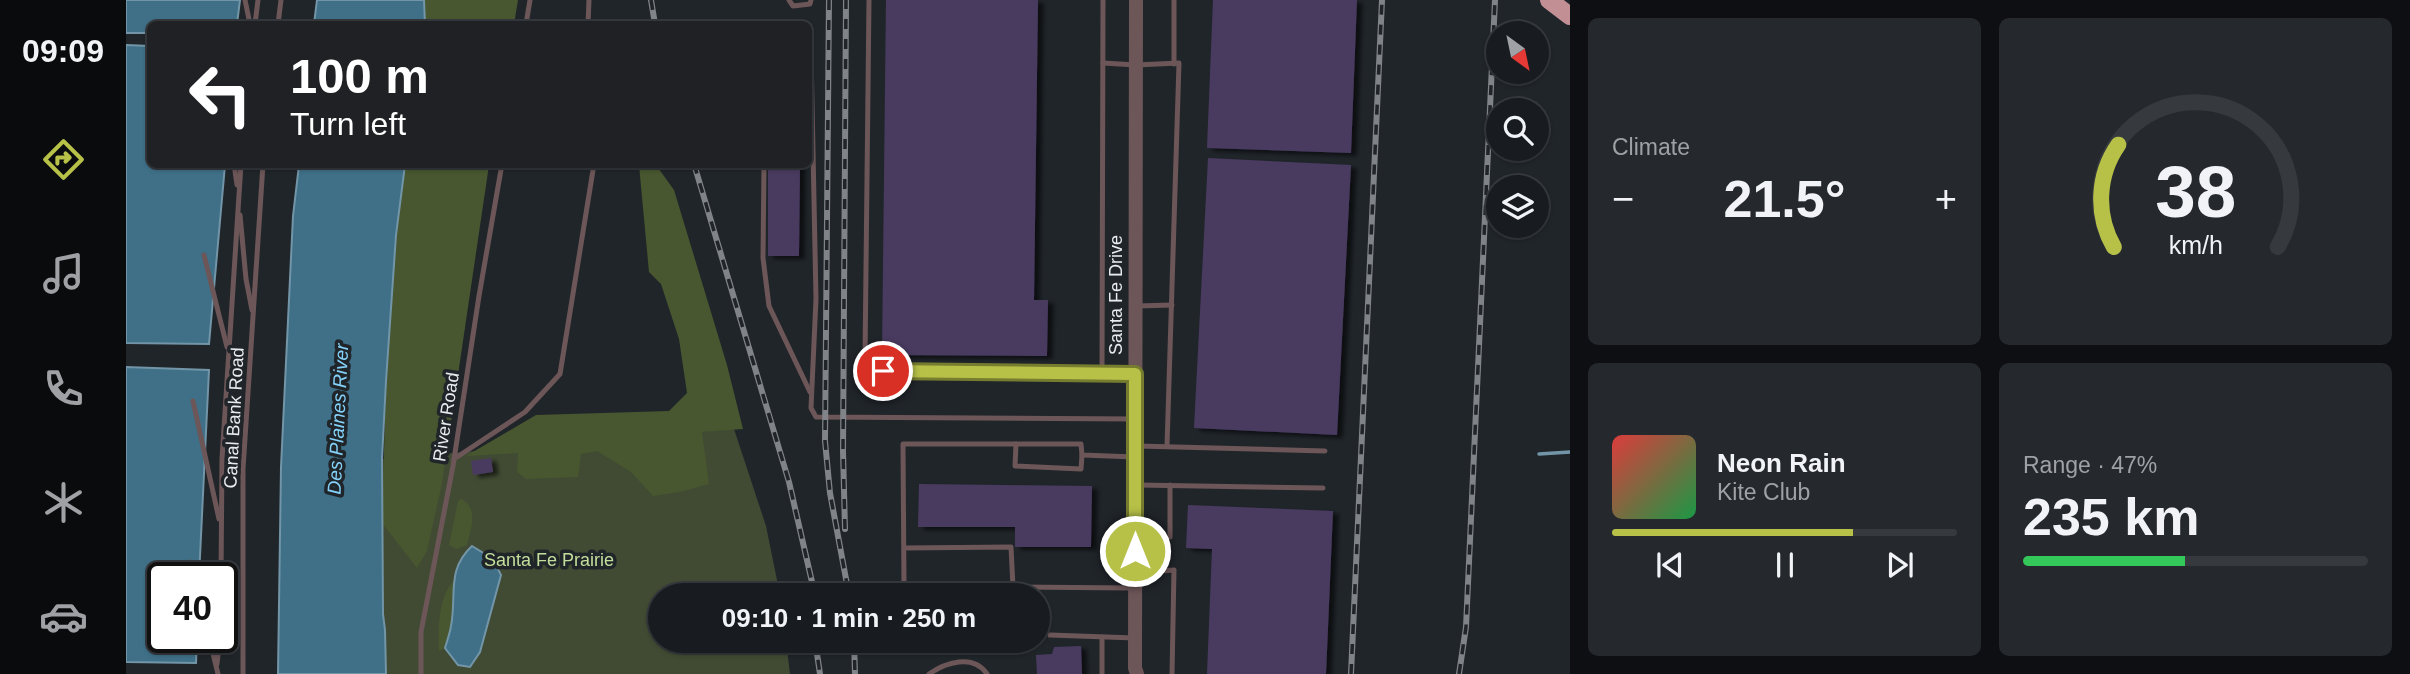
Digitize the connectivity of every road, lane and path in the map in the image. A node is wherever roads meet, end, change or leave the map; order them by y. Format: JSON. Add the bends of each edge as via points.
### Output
{"nodes":[{"id":1,"x":245,"y":0,"type":"edge"},
{"id":2,"x":258,"y":0,"type":"edge"},
{"id":3,"x":281,"y":0,"type":"edge"},
{"id":4,"x":530,"y":0,"type":"edge"},
{"id":5,"x":589,"y":0,"type":"edge"},
{"id":6,"x":789,"y":0,"type":"edge"},
{"id":7,"x":811,"y":0,"type":"edge"},
{"id":8,"x":869,"y":0,"type":"edge"},
{"id":9,"x":1103,"y":0,"type":"edge"},
{"id":10,"x":1136,"y":0,"type":"edge"},
{"id":11,"x":1174,"y":0,"type":"edge"},
{"id":12,"x":1549,"y":0,"type":"edge"},
{"id":13,"x":1570,"y":16,"type":"edge"},
{"id":14,"x":249,"y":21,"type":"edge"},
{"id":15,"x":255,"y":21,"type":"edge"},
{"id":16,"x":278,"y":21,"type":"edge"},
{"id":17,"x":526,"y":21,"type":"edge"},
{"id":18,"x":588,"y":21,"type":"edge"},
{"id":19,"x":1103,"y":63,"type":"junction"},
{"id":20,"x":1174,"y":64,"type":"junction"},
{"id":21,"x":1136,"y":65,"type":"junction"},
{"id":22,"x":812,"y":101,"type":"edge"},
{"id":23,"x":235,"y":168,"type":"edge"},
{"id":24,"x":241,"y":168,"type":"edge"},
{"id":25,"x":263,"y":168,"type":"edge"},
{"id":26,"x":501,"y":168,"type":"edge"},
{"id":27,"x":593,"y":168,"type":"edge"},
{"id":28,"x":764,"y":168,"type":"edge"},
{"id":29,"x":239,"y":195,"type":"junction"},
{"id":30,"x":204,"y":255,"type":"dead end"},
{"id":31,"x":1172,"y":305,"type":"junction"},
{"id":32,"x":1135,"y":306,"type":"junction"},
{"id":33,"x":253,"y":316,"type":"junction"},
{"id":34,"x":229,"y":354,"type":"junction"},
{"id":35,"x":1102,"y":374,"type":"junction"},
{"id":36,"x":1135,"y":374,"type":"junction"},
{"id":37,"x":811,"y":395,"type":"junction"},
{"id":38,"x":193,"y":401,"type":"dead end"},
{"id":39,"x":1135,"y":419,"type":"junction"},
{"id":40,"x":1016,"y":444,"type":"junction"},
{"id":41,"x":1167,"y":446,"type":"junction"},
{"id":42,"x":1135,"y":451,"type":"junction"},
{"id":43,"x":1325,"y":451,"type":"dead end"},
{"id":44,"x":1082,"y":455,"type":"junction"},
{"id":45,"x":454,"y":459,"type":"junction"},
{"id":46,"x":1135,"y":485,"type":"junction"},
{"id":47,"x":1170,"y":485,"type":"junction"},
{"id":48,"x":1323,"y":488,"type":"dead end"},
{"id":49,"x":221,"y":529,"type":"junction"},
{"id":50,"x":1170,"y":537,"type":"dead end"},
{"id":51,"x":904,"y":548,"type":"junction"},
{"id":52,"x":221,"y":562,"type":"edge"},
{"id":53,"x":1135,"y":573,"type":"junction"},
{"id":54,"x":904,"y":583,"type":"edge"},
{"id":55,"x":1013,"y":583,"type":"edge"},
{"id":56,"x":1050,"y":587,"type":"edge"},
{"id":57,"x":1135,"y":588,"type":"junction"},
{"id":58,"x":1050,"y":635,"type":"dead end"},
{"id":59,"x":1102,"y":637,"type":"junction"},
{"id":60,"x":1135,"y":638,"type":"junction"},
{"id":61,"x":213,"y":653,"type":"edge"},
{"id":62,"x":219,"y":653,"type":"edge"},
{"id":63,"x":217,"y":672,"type":"edge"},
{"id":64,"x":243,"y":674,"type":"edge"},
{"id":65,"x":421,"y":674,"type":"edge"},
{"id":66,"x":929,"y":674,"type":"edge"},
{"id":67,"x":987,"y":674,"type":"edge"},
{"id":68,"x":1102,"y":674,"type":"edge"},
{"id":69,"x":1137,"y":674,"type":"edge"},
{"id":70,"x":1172,"y":674,"type":"edge"}],
"edges":[{"from":1,"to":14,"type":"lane"},
{"from":2,"to":15,"type":"lane"},
{"from":3,"to":16,"type":"lane"},
{"from":4,"to":17,"type":"lane"},
{"from":5,"to":18,"type":"lane"},
{"from":6,"to":7,"type":"lane","via":[[793,6]]},
{"from":8,"to":35,"type":"lane","via":[[865,358],[883,371]]},
{"from":9,"to":19,"type":"lane"},
{"from":10,"to":21,"type":"street","name":"Santa Fe Drive"},
{"from":11,"to":20,"type":"lane"},
{"from":12,"to":13,"type":"highway"},
{"from":19,"to":21,"type":"lane"},
{"from":19,"to":35,"type":"lane"},
{"from":20,"to":21,"type":"lane"},
{"from":20,"to":31,"type":"lane","via":[[1179,63]]},
{"from":21,"to":32,"type":"street","name":"Santa Fe Drive"},
{"from":22,"to":37,"type":"lane","via":[[816,299]]},
{"from":23,"to":29,"type":"lane"},
{"from":24,"to":29,"type":"lane"},
{"from":25,"to":33,"type":"lane","name":"Canal Bank Road"},
{"from":26,"to":45,"type":"lane","name":"River Road"},
{"from":27,"to":45,"type":"lane","via":[[560,374],[525,412]]},
{"from":28,"to":37,"type":"lane","via":[[763,258],[769,306]]},
{"from":29,"to":33,"type":"lane"},
{"from":29,"to":34,"type":"lane"},
{"from":30,"to":34,"type":"lane"},
{"from":31,"to":32,"type":"lane"},
{"from":31,"to":41,"type":"lane"},
{"from":32,"to":36,"type":"street","name":"Santa Fe Drive"},
{"from":33,"to":64,"type":"lane","name":"Canal Bank Road","via":[[243,469]]},
{"from":34,"to":49,"type":"lane"},
{"from":35,"to":36,"type":"lane"},
{"from":36,"to":39,"type":"street","name":"Santa Fe Drive"},
{"from":37,"to":39,"type":"lane","via":[[816,417],[825,418]]},
{"from":38,"to":49,"type":"lane"},
{"from":39,"to":42,"type":"street","name":"Santa Fe Drive"},
{"from":40,"to":44,"type":"lane","via":[[1081,444]]},
{"from":40,"to":44,"type":"lane","via":[[1015,466],[1081,468]]},
{"from":40,"to":51,"type":"lane","via":[[903,444]]},
{"from":41,"to":42,"type":"lane"},
{"from":41,"to":43,"type":"lane"},
{"from":42,"to":44,"type":"lane"},
{"from":42,"to":46,"type":"street","name":"Santa Fe Drive"},
{"from":45,"to":65,"type":"lane","name":"River Road","via":[[421,632]]},
{"from":46,"to":47,"type":"lane"},
{"from":46,"to":53,"type":"street","name":"Santa Fe Drive"},
{"from":47,"to":48,"type":"lane"},
{"from":47,"to":50,"type":"lane"},
{"from":49,"to":52,"type":"lane"},
{"from":51,"to":54,"type":"lane"},
{"from":51,"to":55,"type":"lane","via":[[1011,547]]},
{"from":53,"to":57,"type":"street","name":"Santa Fe Drive"},
{"from":53,"to":70,"type":"lane","via":[[1174,570]]},
{"from":56,"to":57,"type":"lane"},
{"from":57,"to":60,"type":"street","name":"Santa Fe Drive"},
{"from":58,"to":59,"type":"lane"},
{"from":59,"to":60,"type":"lane"},
{"from":59,"to":68,"type":"lane"},
{"from":60,"to":69,"type":"street","name":"Santa Fe Drive"},
{"from":61,"to":63,"type":"lane"},
{"from":62,"to":63,"type":"lane"},
{"from":66,"to":67,"type":"lane","via":[[942,665],[963,661]]}]}
